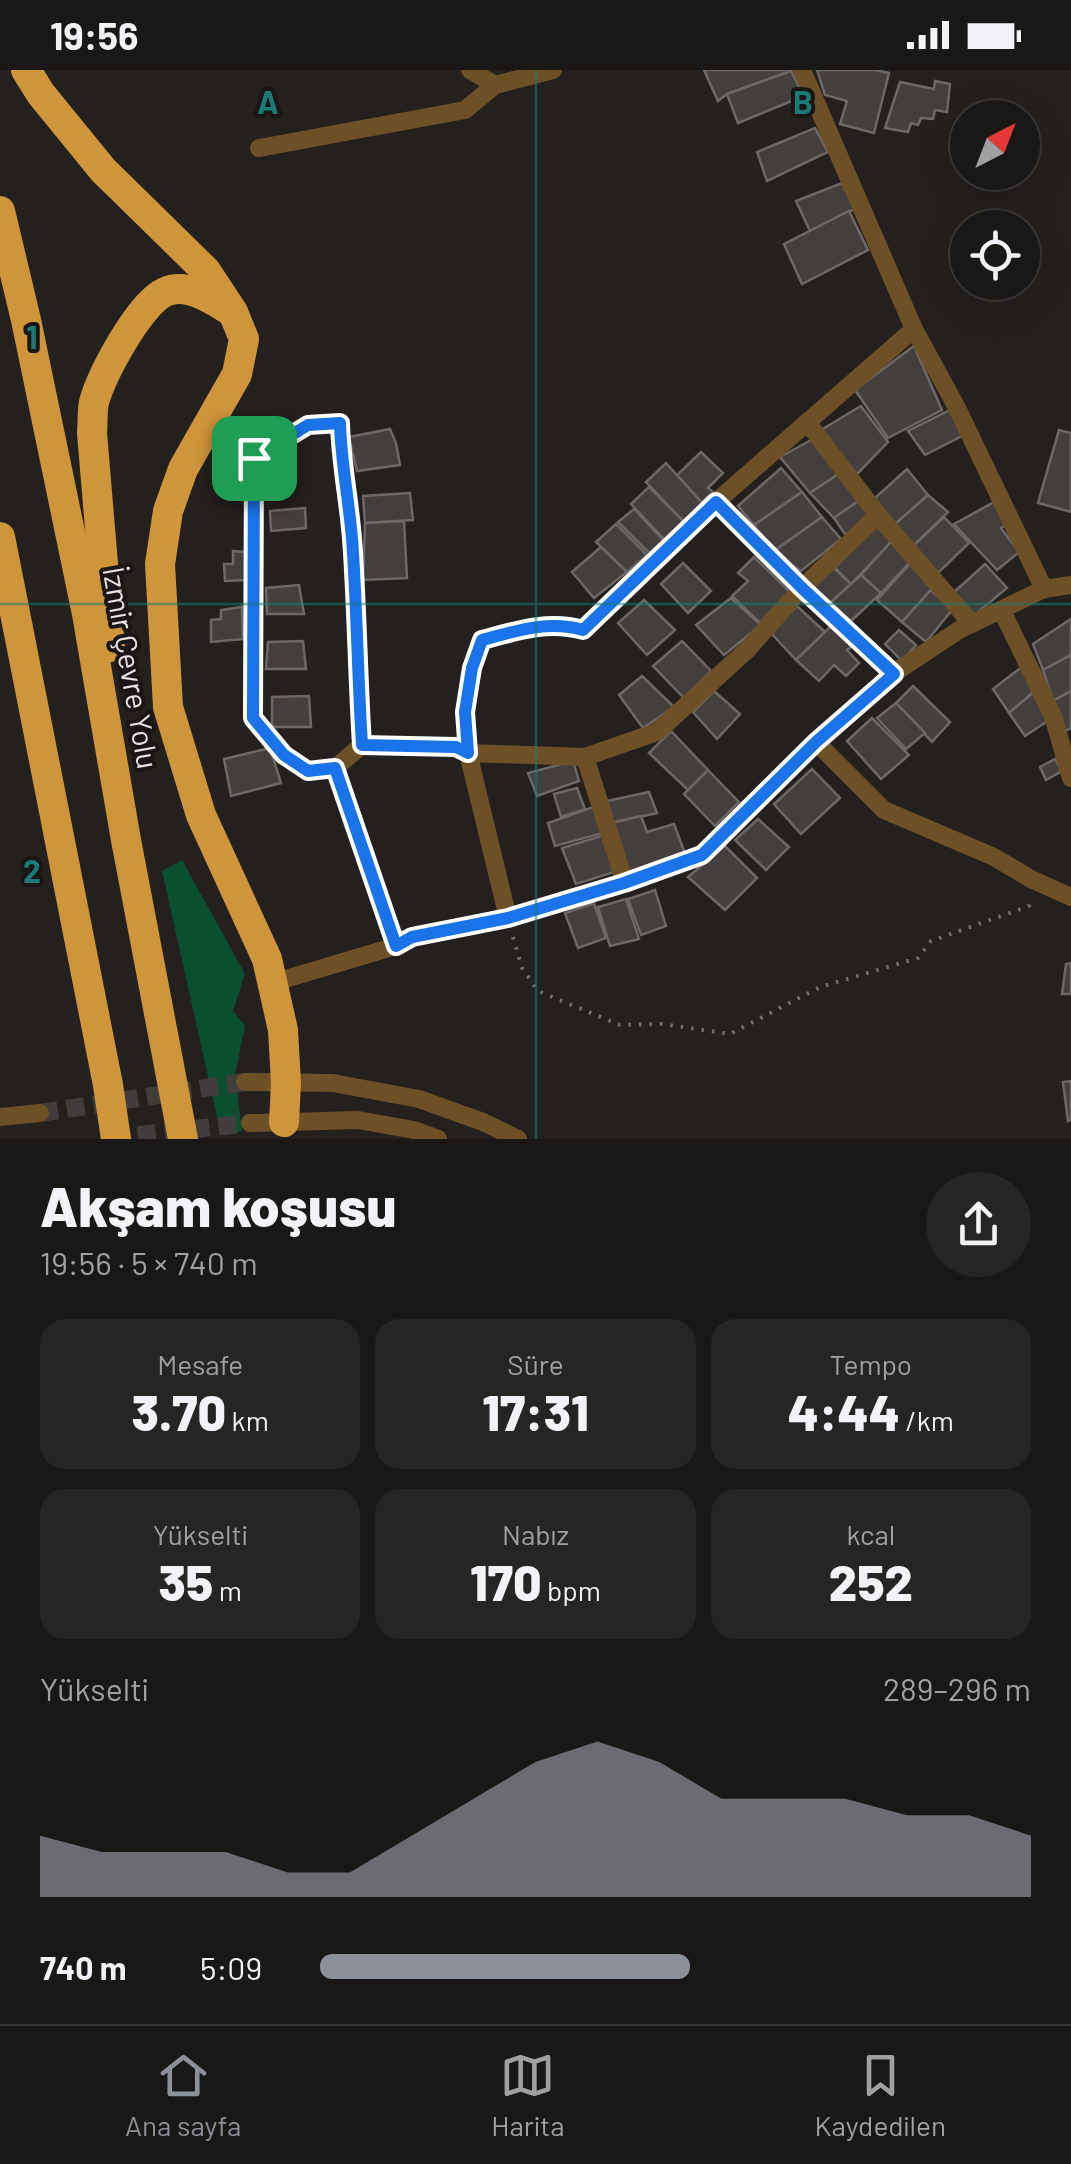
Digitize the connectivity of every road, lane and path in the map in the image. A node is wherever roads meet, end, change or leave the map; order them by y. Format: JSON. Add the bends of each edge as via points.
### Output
{"nodes":[{"id":1,"x":26,"y":70,"type":"edge"},
{"id":2,"x":470,"y":70,"type":"edge"},
{"id":3,"x":554,"y":70,"type":"edge"},
{"id":4,"x":802,"y":70,"type":"edge"},
{"id":5,"x":495,"y":85,"type":"junction"},
{"id":6,"x":259,"y":148,"type":"dead end"},
{"id":7,"x":0,"y":211,"type":"edge"},
{"id":8,"x":232,"y":312,"type":"junction"},
{"id":9,"x":914,"y":329,"type":"junction"},
{"id":10,"x":807,"y":422,"type":"junction"},
{"id":11,"x":716,"y":502,"type":"junction"},
{"id":12,"x":878,"y":514,"type":"junction"},
{"id":13,"x":0,"y":537,"type":"edge"},
{"id":14,"x":1071,"y":585,"type":"edge"},
{"id":15,"x":802,"y":588,"type":"junction"},
{"id":16,"x":1044,"y":589,"type":"junction"},
{"id":17,"x":1002,"y":611,"type":"junction"},
{"id":18,"x":972,"y":624,"type":"junction"},
{"id":19,"x":894,"y":674,"type":"junction"},
{"id":20,"x":816,"y":742,"type":"junction"},
{"id":21,"x":362,"y":745,"type":"junction"},
{"id":22,"x":468,"y":753,"type":"junction"},
{"id":23,"x":585,"y":756,"type":"junction"},
{"id":24,"x":335,"y":768,"type":"junction"},
{"id":25,"x":1071,"y":778,"type":"edge"},
{"id":26,"x":126,"y":840,"type":"junction"},
{"id":27,"x":1031,"y":879,"type":"junction"},
{"id":28,"x":624,"y":883,"type":"junction"},
{"id":29,"x":1071,"y":897,"type":"edge"},
{"id":30,"x":508,"y":918,"type":"junction"},
{"id":31,"x":396,"y":946,"type":"junction"},
{"id":32,"x":272,"y":983,"type":"junction"},
{"id":33,"x":245,"y":1082,"type":"tunnel mouth"},
{"id":34,"x":286,"y":1083,"type":"junction"},
{"id":35,"x":40,"y":1113,"type":"tunnel mouth"},
{"id":36,"x":0,"y":1116,"type":"edge"},
{"id":37,"x":284,"y":1122,"type":"junction"},
{"id":38,"x":250,"y":1124,"type":"tunnel mouth"},
{"id":39,"x":116,"y":1139,"type":"edge"},
{"id":40,"x":183,"y":1139,"type":"edge"},
{"id":41,"x":438,"y":1139,"type":"edge"},
{"id":42,"x":518,"y":1139,"type":"edge"}],
"edges":[{"from":1,"to":8,"type":"highway","via":[[102,170],[206,272]]},
{"from":2,"to":5,"type":"street"},
{"from":3,"to":5,"type":"street"},
{"from":4,"to":9,"type":"street"},
{"from":5,"to":6,"type":"street","via":[[465,110]]},
{"from":7,"to":26,"type":"highway","name":"İzmir Çevre Yolu","via":[[86,614]]},
{"from":8,"to":26,"type":"highway","via":[[210,297],[166,291],[132,325],[94,403]]},
{"from":8,"to":32,"type":"highway","via":[[244,339],[236,374],[182,469],[168,511],[160,564],[168,707],[201,815],[267,958]]},
{"from":9,"to":10,"type":"street"},
{"from":9,"to":16,"type":"street"},
{"from":10,"to":11,"type":"street"},
{"from":10,"to":12,"type":"street"},
{"from":11,"to":15,"type":"street"},
{"from":11,"to":22,"type":"street","via":[[583,630],[542,625],[482,640],[465,712]]},
{"from":12,"to":15,"type":"street"},
{"from":12,"to":18,"type":"street"},
{"from":13,"to":39,"type":"highway"},
{"from":14,"to":16,"type":"street"},
{"from":15,"to":19,"type":"street"},
{"from":15,"to":23,"type":"street","via":[[658,732]]},
{"from":16,"to":17,"type":"street"},
{"from":17,"to":18,"type":"street"},
{"from":17,"to":25,"type":"street","via":[[1054,716]]},
{"from":18,"to":19,"type":"street"},
{"from":19,"to":20,"type":"street"},
{"from":20,"to":27,"type":"street","via":[[884,810]]},
{"from":20,"to":28,"type":"street","via":[[702,855]]},
{"from":21,"to":22,"type":"street","via":[[456,747]]},
{"from":21,"to":24,"type":"street"},
{"from":21,"to":24,"type":"street","via":[[340,423],[308,425],[254,458],[253,718],[284,755],[308,771]]},
{"from":22,"to":23,"type":"street"},
{"from":22,"to":30,"type":"street"},
{"from":23,"to":28,"type":"street"},
{"from":24,"to":31,"type":"street"},
{"from":26,"to":40,"type":"highway","name":"İzmir Çevre Yolu"},
{"from":27,"to":29,"type":"street"},
{"from":27,"to":30,"type":"path","via":[[1029,906],[931,941],[918,958],[820,987],[730,1034],[620,1024],[538,991],[522,968]]},
{"from":28,"to":30,"type":"street"},
{"from":30,"to":31,"type":"street"},
{"from":31,"to":32,"type":"street"},
{"from":32,"to":34,"type":"highway"},
{"from":33,"to":34,"type":"street"},
{"from":34,"to":37,"type":"highway"},
{"from":34,"to":42,"type":"street","via":[[419,1100]]},
{"from":35,"to":36,"type":"street"},
{"from":37,"to":38,"type":"street"},
{"from":37,"to":41,"type":"street","via":[[358,1120]]}]}
